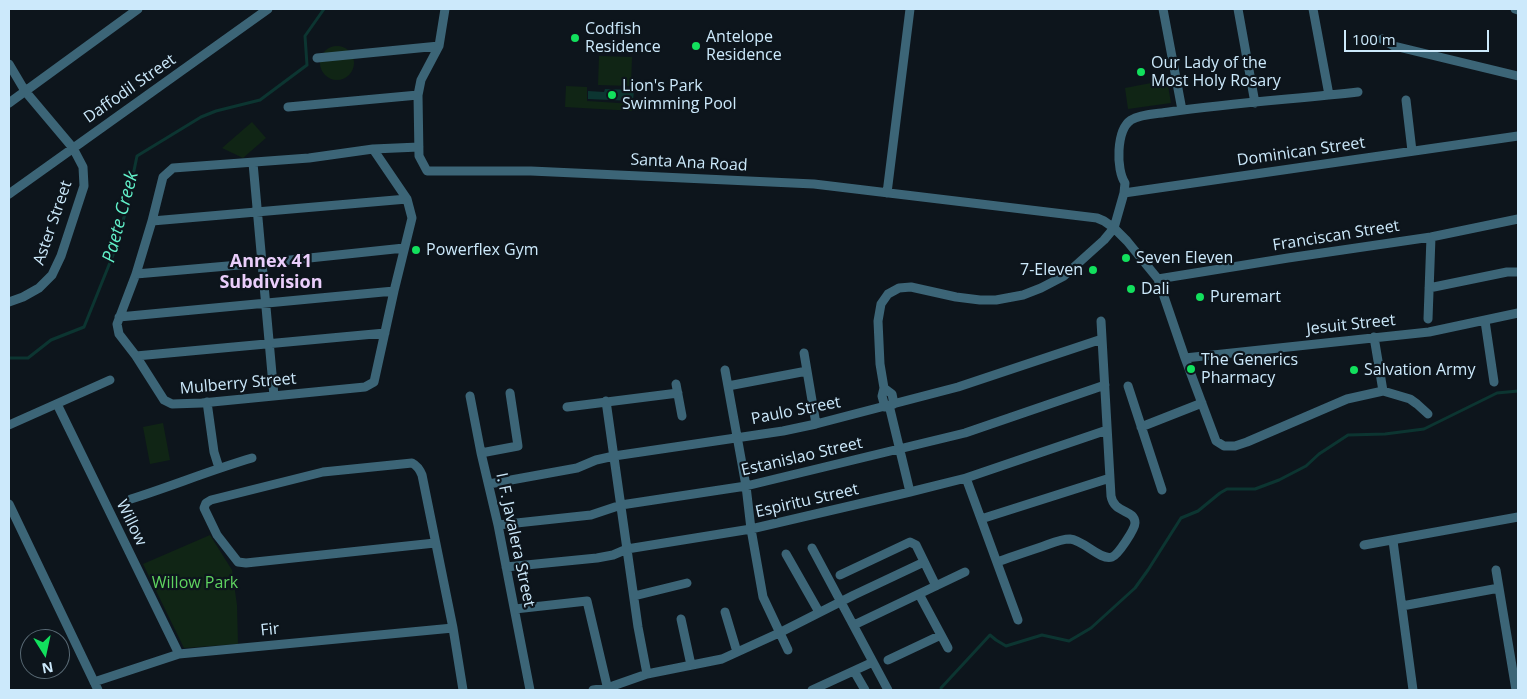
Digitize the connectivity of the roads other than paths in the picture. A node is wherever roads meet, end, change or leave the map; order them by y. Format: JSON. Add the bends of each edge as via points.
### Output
{"nodes":[{"id":1,"x":138,"y":9,"type":"edge"},
{"id":2,"x":268,"y":9,"type":"edge"},
{"id":3,"x":445,"y":9,"type":"edge"},
{"id":4,"x":910,"y":9,"type":"edge"},
{"id":5,"x":1163,"y":9,"type":"edge"},
{"id":6,"x":1238,"y":9,"type":"edge"},
{"id":7,"x":1313,"y":9,"type":"edge"},
{"id":8,"x":1382,"y":39,"type":"dead end"},
{"id":9,"x":439,"y":46,"type":"junction"},
{"id":10,"x":317,"y":58,"type":"dead end"},
{"id":11,"x":9,"y":64,"type":"edge"},
{"id":12,"x":1518,"y":76,"type":"edge"},
{"id":13,"x":25,"y":91,"type":"junction"},
{"id":14,"x":1358,"y":92,"type":"dead end"},
{"id":15,"x":418,"y":95,"type":"junction"},
{"id":16,"x":1329,"y":95,"type":"junction"},
{"id":17,"x":1406,"y":100,"type":"dead end"},
{"id":18,"x":9,"y":103,"type":"edge"},
{"id":19,"x":1255,"y":103,"type":"junction"},
{"id":20,"x":288,"y":106,"type":"dead end"},
{"id":21,"x":1182,"y":110,"type":"junction"},
{"id":22,"x":1518,"y":136,"type":"edge"},
{"id":23,"x":419,"y":146,"type":"junction"},
{"id":24,"x":73,"y":148,"type":"junction"},
{"id":25,"x":373,"y":149,"type":"junction"},
{"id":26,"x":1412,"y":151,"type":"junction"},
{"id":27,"x":253,"y":162,"type":"junction"},
{"id":28,"x":1123,"y":187,"type":"junction"},
{"id":29,"x":9,"y":194,"type":"edge"},
{"id":30,"x":887,"y":194,"type":"junction"},
{"id":31,"x":408,"y":199,"type":"junction"},
{"id":32,"x":257,"y":212,"type":"junction"},
{"id":33,"x":1518,"y":219,"type":"edge"},
{"id":34,"x":152,"y":221,"type":"junction"},
{"id":35,"x":1114,"y":228,"type":"junction"},
{"id":36,"x":1430,"y":237,"type":"junction"},
{"id":37,"x":404,"y":248,"type":"junction"},
{"id":38,"x":262,"y":263,"type":"junction"},
{"id":39,"x":1518,"y":272,"type":"edge"},
{"id":40,"x":136,"y":274,"type":"junction"},
{"id":41,"x":1158,"y":279,"type":"junction"},
{"id":42,"x":1429,"y":288,"type":"junction"},
{"id":43,"x":394,"y":291,"type":"junction"},
{"id":44,"x":9,"y":302,"type":"edge"},
{"id":45,"x":265,"y":303,"type":"junction"},
{"id":46,"x":1518,"y":313,"type":"edge"},
{"id":47,"x":119,"y":317,"type":"junction"},
{"id":48,"x":1428,"y":319,"type":"dead end"},
{"id":49,"x":1101,"y":321,"type":"dead end"},
{"id":50,"x":1485,"y":321,"type":"junction"},
{"id":51,"x":385,"y":333,"type":"junction"},
{"id":52,"x":1374,"y":337,"type":"junction"},
{"id":53,"x":1102,"y":339,"type":"junction"},
{"id":54,"x":269,"y":344,"type":"junction"},
{"id":55,"x":804,"y":353,"type":"dead end"},
{"id":56,"x":136,"y":356,"type":"junction"},
{"id":57,"x":1185,"y":358,"type":"junction"},
{"id":58,"x":725,"y":370,"type":"dead end"},
{"id":59,"x":807,"y":371,"type":"junction"},
{"id":60,"x":110,"y":380,"type":"dead end"},
{"id":61,"x":1494,"y":382,"type":"dead end"},
{"id":62,"x":1105,"y":385,"type":"junction"},
{"id":63,"x":728,"y":386,"type":"junction"},
{"id":64,"x":1128,"y":386,"type":"dead end"},
{"id":65,"x":1383,"y":391,"type":"junction"},
{"id":66,"x":510,"y":392,"type":"dead end"},
{"id":67,"x":274,"y":396,"type":"junction"},
{"id":68,"x":470,"y":396,"type":"dead end"},
{"id":69,"x":606,"y":401,"type":"junction"},
{"id":70,"x":207,"y":402,"type":"junction"},
{"id":71,"x":1202,"y":403,"type":"junction"},
{"id":72,"x":57,"y":404,"type":"junction"},
{"id":73,"x":889,"y":405,"type":"junction"},
{"id":74,"x":566,"y":407,"type":"dead end"},
{"id":75,"x":1428,"y":414,"type":"dead end"},
{"id":76,"x":682,"y":416,"type":"dead end"},
{"id":77,"x":816,"y":424,"type":"junction"},
{"id":78,"x":9,"y":425,"type":"edge"},
{"id":79,"x":1141,"y":427,"type":"junction"},
{"id":80,"x":1107,"y":430,"type":"junction"},
{"id":81,"x":737,"y":438,"type":"junction"},
{"id":82,"x":900,"y":449,"type":"junction"},
{"id":83,"x":481,"y":453,"type":"junction"},
{"id":84,"x":614,"y":456,"type":"junction"},
{"id":85,"x":252,"y":458,"type":"dead end"},
{"id":86,"x":219,"y":468,"type":"junction"},
{"id":87,"x":966,"y":478,"type":"junction"},
{"id":88,"x":1110,"y":478,"type":"junction"},
{"id":89,"x":489,"y":484,"type":"junction"},
{"id":90,"x":746,"y":486,"type":"junction"},
{"id":91,"x":1162,"y":490,"type":"dead end"},
{"id":92,"x":910,"y":492,"type":"junction"},
{"id":93,"x":131,"y":499,"type":"dead end"},
{"id":94,"x":9,"y":504,"type":"edge"},
{"id":95,"x":621,"y":505,"type":"junction"},
{"id":96,"x":1518,"y":517,"type":"edge"},
{"id":97,"x":981,"y":519,"type":"junction"},
{"id":98,"x":498,"y":525,"type":"junction"},
{"id":99,"x":751,"y":529,"type":"junction"},
{"id":100,"x":1393,"y":541,"type":"junction"},
{"id":101,"x":435,"y":543,"type":"junction"},
{"id":102,"x":1364,"y":545,"type":"dead end"},
{"id":103,"x":812,"y":548,"type":"dead end"},
{"id":104,"x":627,"y":549,"type":"junction"},
{"id":105,"x":786,"y":554,"type":"dead end"},
{"id":106,"x":924,"y":562,"type":"junction"},
{"id":107,"x":997,"y":562,"type":"junction"},
{"id":108,"x":506,"y":566,"type":"junction"},
{"id":109,"x":1496,"y":570,"type":"dead end"},
{"id":110,"x":965,"y":572,"type":"dead end"},
{"id":111,"x":840,"y":575,"type":"dead end"},
{"id":112,"x":687,"y":583,"type":"dead end"},
{"id":113,"x":936,"y":586,"type":"junction"},
{"id":114,"x":1499,"y":588,"type":"junction"},
{"id":115,"x":919,"y":594,"type":"junction"},
{"id":116,"x":634,"y":596,"type":"junction"},
{"id":117,"x":841,"y":602,"type":"junction"},
{"id":118,"x":1402,"y":606,"type":"junction"},
{"id":119,"x":515,"y":609,"type":"junction"},
{"id":120,"x":725,"y":612,"type":"dead end"},
{"id":121,"x":819,"y":612,"type":"junction"},
{"id":122,"x":680,"y":619,"type":"dead end"},
{"id":123,"x":1018,"y":620,"type":"dead end"},
{"id":124,"x":854,"y":625,"type":"junction"},
{"id":125,"x":453,"y":628,"type":"junction"},
{"id":126,"x":779,"y":633,"type":"junction"},
{"id":127,"x":941,"y":635,"type":"junction"},
{"id":128,"x":948,"y":648,"type":"dead end"},
{"id":129,"x":788,"y":650,"type":"dead end"},
{"id":130,"x":737,"y":652,"type":"junction"},
{"id":131,"x":179,"y":654,"type":"junction"},
{"id":132,"x":888,"y":660,"type":"dead end"},
{"id":133,"x":873,"y":662,"type":"junction"},
{"id":134,"x":691,"y":665,"type":"junction"},
{"id":135,"x":854,"y":671,"type":"junction"},
{"id":136,"x":647,"y":674,"type":"junction"},
{"id":137,"x":96,"y":686,"type":"edge"},
{"id":138,"x":607,"y":689,"type":"edge"},
{"id":139,"x":464,"y":690,"type":"edge"},
{"id":140,"x":530,"y":690,"type":"edge"},
{"id":141,"x":593,"y":690,"type":"edge"},
{"id":142,"x":812,"y":690,"type":"edge"},
{"id":143,"x":865,"y":690,"type":"edge"},
{"id":144,"x":888,"y":690,"type":"edge"},
{"id":145,"x":1413,"y":690,"type":"edge"},
{"id":146,"x":1516,"y":690,"type":"edge"}],
"edges":[{"from":1,"to":13,"type":"street"},
{"from":2,"to":24,"type":"street","name":"Daffodil Street"},
{"from":3,"to":9,"type":"street","name":"Santa Ana Road"},
{"from":4,"to":30,"type":"street"},
{"from":5,"to":21,"type":"street"},
{"from":6,"to":19,"type":"street"},
{"from":7,"to":16,"type":"street"},
{"from":8,"to":12,"type":"street","via":[[1394,46]]},
{"from":9,"to":10,"type":"street"},
{"from":9,"to":15,"type":"street","name":"Santa Ana Road","via":[[420,80]]},
{"from":11,"to":13,"type":"street","name":"Aster Street"},
{"from":13,"to":18,"type":"street"},
{"from":13,"to":24,"type":"street","name":"Aster Street"},
{"from":14,"to":16,"type":"street"},
{"from":15,"to":20,"type":"street"},
{"from":15,"to":23,"type":"street","name":"Santa Ana Road"},
{"from":16,"to":19,"type":"street"},
{"from":17,"to":26,"type":"street"},
{"from":19,"to":21,"type":"street"},
{"from":21,"to":28,"type":"street","via":[[1136,118],[1125,126],[1120,150]]},
{"from":22,"to":26,"type":"street","name":"Dominican Street"},
{"from":23,"to":25,"type":"street"},
{"from":23,"to":30,"type":"street","name":"Santa Ana Road","via":[[419,156],[427,171],[531,171],[814,184]]},
{"from":24,"to":29,"type":"street","name":"Daffodil Street"},
{"from":24,"to":44,"type":"street","name":"Aster Street","via":[[83,167],[84,186],[61,256],[52,276],[39,288]]},
{"from":25,"to":27,"type":"street"},
{"from":25,"to":31,"type":"street","name":"Mulberry Street"},
{"from":26,"to":28,"type":"street","name":"Dominican Street"},
{"from":27,"to":32,"type":"street"},
{"from":27,"to":34,"type":"street","via":[[173,168],[163,177]]},
{"from":28,"to":35,"type":"street"},
{"from":30,"to":35,"type":"street","name":"Santa Ana Road","via":[[1088,216]]},
{"from":31,"to":32,"type":"street"},
{"from":31,"to":37,"type":"street","name":"Mulberry Street","via":[[412,218]]},
{"from":32,"to":34,"type":"street"},
{"from":32,"to":38,"type":"street"},
{"from":33,"to":36,"type":"street","name":"Franciscan Street"},
{"from":34,"to":40,"type":"street"},
{"from":35,"to":41,"type":"street"},
{"from":35,"to":73,"type":"street","via":[[1064,276],[1022,295],[980,300],[910,287],[888,294],[881,304],[878,321],[882,396]]},
{"from":36,"to":41,"type":"street","name":"Franciscan Street"},
{"from":36,"to":42,"type":"street"},
{"from":37,"to":38,"type":"street"},
{"from":37,"to":43,"type":"street","name":"Mulberry Street"},
{"from":38,"to":40,"type":"street"},
{"from":38,"to":45,"type":"street"},
{"from":39,"to":42,"type":"street"},
{"from":40,"to":47,"type":"street"},
{"from":41,"to":57,"type":"street"},
{"from":42,"to":48,"type":"street"},
{"from":43,"to":45,"type":"street"},
{"from":43,"to":51,"type":"street","name":"Mulberry Street"},
{"from":45,"to":47,"type":"street"},
{"from":45,"to":54,"type":"street"},
{"from":46,"to":50,"type":"street","name":"Jesuit Street"},
{"from":47,"to":56,"type":"street","name":"Mulberry Street","via":[[119,334]]},
{"from":49,"to":53,"type":"street"},
{"from":50,"to":52,"type":"street","name":"Jesuit Street","via":[[1429,332]]},
{"from":50,"to":61,"type":"street"},
{"from":51,"to":54,"type":"street"},
{"from":51,"to":67,"type":"street","name":"Mulberry Street","via":[[375,380],[371,385]]},
{"from":52,"to":57,"type":"street","name":"Jesuit Street"},
{"from":52,"to":65,"type":"street"},
{"from":53,"to":62,"type":"street"},
{"from":53,"to":73,"type":"street","name":"Paulo Street","via":[[958,387]]},
{"from":54,"to":56,"type":"street"},
{"from":54,"to":67,"type":"street"},
{"from":55,"to":59,"type":"street"},
{"from":56,"to":70,"type":"street","name":"Mulberry Street","via":[[164,400],[172,404]]},
{"from":57,"to":71,"type":"street"},
{"from":58,"to":63,"type":"street"},
{"from":59,"to":63,"type":"street"},
{"from":59,"to":77,"type":"street"},
{"from":60,"to":72,"type":"street"},
{"from":62,"to":80,"type":"street"},
{"from":62,"to":82,"type":"street","name":"Estanislao Street","via":[[965,433]]},
{"from":63,"to":81,"type":"street"},
{"from":64,"to":79,"type":"street"},
{"from":65,"to":71,"type":"street","via":[[1347,399],[1235,446],[1224,446],[1216,441]]},
{"from":65,"to":75,"type":"street","via":[[1410,399]]},
{"from":66,"to":83,"type":"street","via":[[518,446]]},
{"from":67,"to":70,"type":"street","name":"Mulberry Street"},
{"from":68,"to":83,"type":"street","name":"I. F. Javalera Street"},
{"from":69,"to":74,"type":"street"},
{"from":69,"to":76,"type":"street","via":[[677,388]]},
{"from":69,"to":84,"type":"street"},
{"from":70,"to":86,"type":"street"},
{"from":71,"to":79,"type":"street"},
{"from":72,"to":78,"type":"street"},
{"from":72,"to":131,"type":"street","name":"Willow"},
{"from":73,"to":77,"type":"street","name":"Paulo Street"},
{"from":73,"to":82,"type":"street"},
{"from":77,"to":81,"type":"street","name":"Paulo Street"},
{"from":79,"to":91,"type":"street"},
{"from":80,"to":87,"type":"street","name":"Espiritu Street"},
{"from":80,"to":88,"type":"street"},
{"from":81,"to":84,"type":"street","name":"Paulo Street"},
{"from":81,"to":90,"type":"street"},
{"from":82,"to":90,"type":"street","name":"Estanislao Street"},
{"from":82,"to":92,"type":"street"},
{"from":83,"to":89,"type":"street","name":"I. F. Javalera Street"},
{"from":84,"to":89,"type":"street","name":"Paulo Street","via":[[577,468]]},
{"from":84,"to":95,"type":"street"},
{"from":85,"to":86,"type":"street"},
{"from":86,"to":93,"type":"street"},
{"from":87,"to":92,"type":"street","name":"Espiritu Street"},
{"from":87,"to":97,"type":"street"},
{"from":88,"to":97,"type":"street"},
{"from":88,"to":107,"type":"street","via":[[1113,504],[1135,520],[1134,528],[1117,554],[1111,558],[1104,557],[1071,539]]},
{"from":89,"to":98,"type":"street","name":"I. F. Javalera Street"},
{"from":90,"to":95,"type":"street","name":"Estanislao Street"},
{"from":90,"to":99,"type":"street"},
{"from":92,"to":99,"type":"street","name":"Espiritu Street"},
{"from":94,"to":137,"type":"street"},
{"from":95,"to":98,"type":"street","name":"Estanislao Street","via":[[591,515]]},
{"from":95,"to":104,"type":"street"},
{"from":96,"to":100,"type":"street"},
{"from":97,"to":107,"type":"street"},
{"from":98,"to":108,"type":"street","name":"I. F. Javalera Street"},
{"from":99,"to":104,"type":"street","name":"Espiritu Street"},
{"from":99,"to":126,"type":"street","via":[[763,597]]},
{"from":100,"to":102,"type":"street"},
{"from":100,"to":118,"type":"street"},
{"from":101,"to":101,"type":"street","via":[[422,475],[412,463],[323,472],[211,500],[204,508],[217,535],[238,562]]},
{"from":101,"to":125,"type":"street"},
{"from":103,"to":117,"type":"street"},
{"from":104,"to":108,"type":"street","name":"Espiritu Street","via":[[597,558]]},
{"from":104,"to":116,"type":"street"},
{"from":105,"to":121,"type":"street"},
{"from":106,"to":111,"type":"street","via":[[916,545],[910,542]]},
{"from":106,"to":113,"type":"street"},
{"from":106,"to":117,"type":"street"},
{"from":107,"to":123,"type":"street"},
{"from":108,"to":119,"type":"street","name":"I. F. Javalera Street"},
{"from":109,"to":114,"type":"street"},
{"from":110,"to":113,"type":"street"},
{"from":112,"to":116,"type":"street"},
{"from":113,"to":115,"type":"street"},
{"from":114,"to":118,"type":"street"},
{"from":114,"to":146,"type":"street"},
{"from":115,"to":124,"type":"street"},
{"from":115,"to":127,"type":"street"},
{"from":116,"to":136,"type":"street"},
{"from":117,"to":121,"type":"street"},
{"from":117,"to":124,"type":"street"},
{"from":118,"to":145,"type":"street"},
{"from":119,"to":138,"type":"street","via":[[587,602]]},
{"from":119,"to":140,"type":"street","name":"I. F. Javalera Street"},
{"from":120,"to":130,"type":"street"},
{"from":121,"to":126,"type":"street"},
{"from":122,"to":134,"type":"street"},
{"from":124,"to":133,"type":"street"},
{"from":125,"to":131,"type":"street","name":"Fir"},
{"from":125,"to":139,"type":"street"},
{"from":126,"to":129,"type":"street"},
{"from":126,"to":130,"type":"street"},
{"from":127,"to":128,"type":"street"},
{"from":127,"to":132,"type":"street"},
{"from":130,"to":134,"type":"street","via":[[722,659]]},
{"from":131,"to":137,"type":"street","name":"Fir"},
{"from":133,"to":135,"type":"street"},
{"from":133,"to":144,"type":"street"},
{"from":134,"to":136,"type":"street"},
{"from":135,"to":142,"type":"street"},
{"from":135,"to":143,"type":"street"},
{"from":136,"to":138,"type":"street"},
{"from":138,"to":141,"type":"street"}]}
